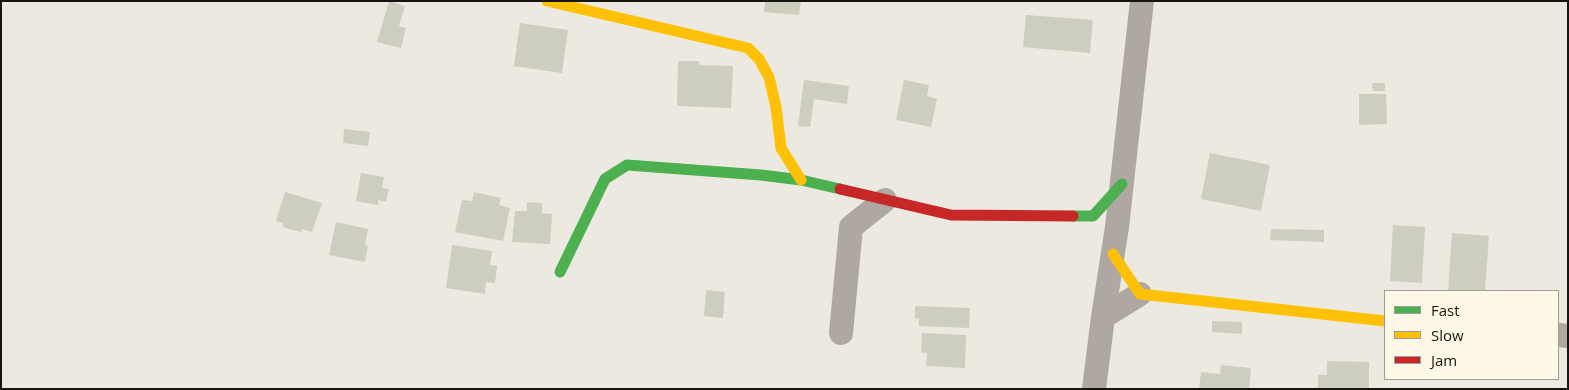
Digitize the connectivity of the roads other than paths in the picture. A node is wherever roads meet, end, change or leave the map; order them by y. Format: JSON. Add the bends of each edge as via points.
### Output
{"nodes":[{"id":1,"x":547,"y":1,"type":"edge"},
{"id":2,"x":1142,"y":1,"type":"edge"},
{"id":3,"x":781,"y":148,"type":"junction"},
{"id":4,"x":761,"y":175,"type":"junction"},
{"id":5,"x":801,"y":180,"type":"junction"},
{"id":6,"x":1122,"y":184,"type":"junction"},
{"id":7,"x":846,"y":190,"type":"junction"},
{"id":8,"x":885,"y":200,"type":"junction"},
{"id":9,"x":1093,"y":216,"type":"junction"},
{"id":10,"x":1117,"y":226,"type":"junction"},
{"id":11,"x":852,"y":227,"type":"junction"},
{"id":12,"x":1113,"y":254,"type":"junction"},
{"id":13,"x":560,"y":272,"type":"dead end"},
{"id":14,"x":1140,"y":294,"type":"junction"},
{"id":15,"x":1103,"y":317,"type":"junction"},
{"id":16,"x":1384,"y":321,"type":"edge"},
{"id":17,"x":841,"y":333,"type":"dead end"},
{"id":18,"x":1094,"y":389,"type":"edge"}],
"edges":[{"from":1,"to":3,"type":"street","via":[[748,48],[759,58],[769,77]]},
{"from":2,"to":6,"type":"street"},
{"from":3,"to":4,"type":"street"},
{"from":3,"to":5,"type":"street"},
{"from":4,"to":5,"type":"street"},
{"from":4,"to":13,"type":"street","via":[[627,165],[605,179]]},
{"from":5,"to":7,"type":"street"},
{"from":6,"to":9,"type":"street"},
{"from":6,"to":10,"type":"street"},
{"from":7,"to":8,"type":"street"},
{"from":7,"to":11,"type":"street"},
{"from":8,"to":9,"type":"street","via":[[951,215]]},
{"from":8,"to":11,"type":"street"},
{"from":9,"to":10,"type":"street"},
{"from":10,"to":12,"type":"street"},
{"from":11,"to":17,"type":"street"},
{"from":12,"to":14,"type":"street"},
{"from":12,"to":15,"type":"street"},
{"from":14,"to":15,"type":"street"},
{"from":14,"to":16,"type":"street"},
{"from":15,"to":18,"type":"street"}]}
